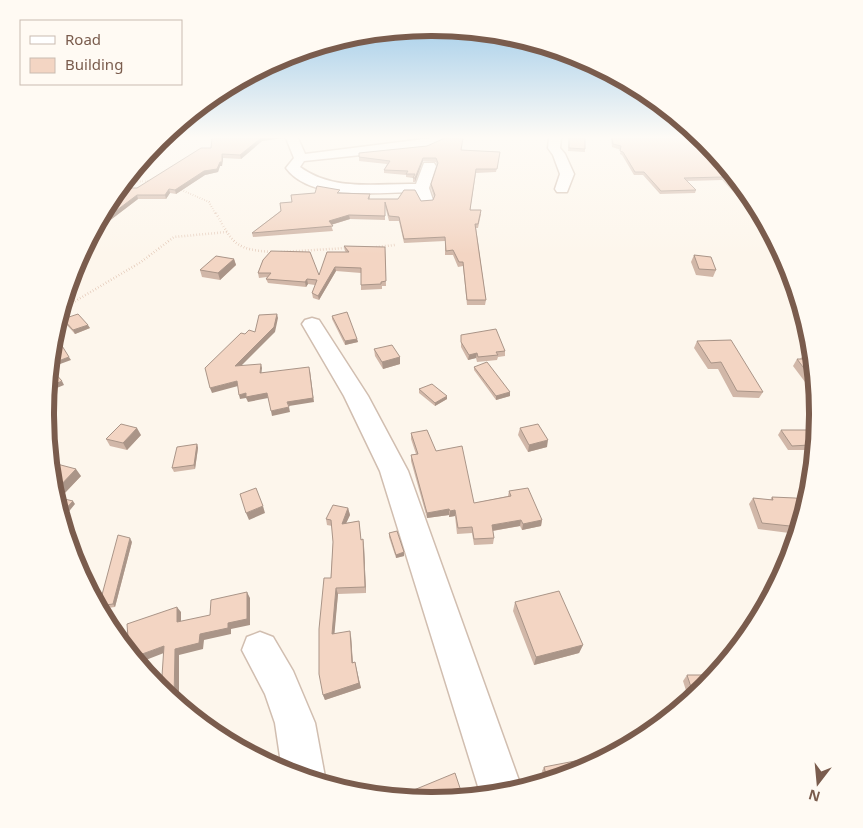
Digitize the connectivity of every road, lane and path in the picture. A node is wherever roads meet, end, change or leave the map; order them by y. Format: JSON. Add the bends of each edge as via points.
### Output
{"nodes":[{"id":1,"x":306,"y":177,"type":"edge"},
{"id":2,"x":427,"y":177,"type":"edge"},
{"id":3,"x":566,"y":177,"type":"edge"},
{"id":4,"x":153,"y":181,"type":"edge"},
{"id":5,"x":134,"y":182,"type":"edge"},
{"id":6,"x":174,"y":187,"type":"edge"},
{"id":7,"x":562,"y":189,"type":"dead end"},
{"id":8,"x":227,"y":232,"type":"junction"},
{"id":9,"x":395,"y":245,"type":"dead end"},
{"id":10,"x":351,"y":248,"type":"edge"},
{"id":11,"x":372,"y":248,"type":"edge"},
{"id":12,"x":71,"y":303,"type":"edge"},
{"id":13,"x":312,"y":324,"type":"dead end"},
{"id":14,"x":260,"y":650,"type":"dead end"},
{"id":15,"x":303,"y":769,"type":"edge"},
{"id":16,"x":499,"y":785,"type":"edge"}],
"edges":[{"from":1,"to":2,"type":"street","via":[[329,186],[358,189],[388,187],[424,194]]},
{"from":3,"to":7,"type":"street"},
{"from":4,"to":5,"type":"path"},
{"from":6,"to":8,"type":"path","via":[[209,202]]},
{"from":8,"to":10,"type":"path","via":[[241,246],[263,253]]},
{"from":8,"to":12,"type":"path","via":[[174,237],[141,262]]},
{"from":9,"to":11,"type":"path"},
{"from":13,"to":16,"type":"street","via":[[345,377],[394,471]]},
{"from":14,"to":15,"type":"street","via":[[280,684],[295,723]]}]}
